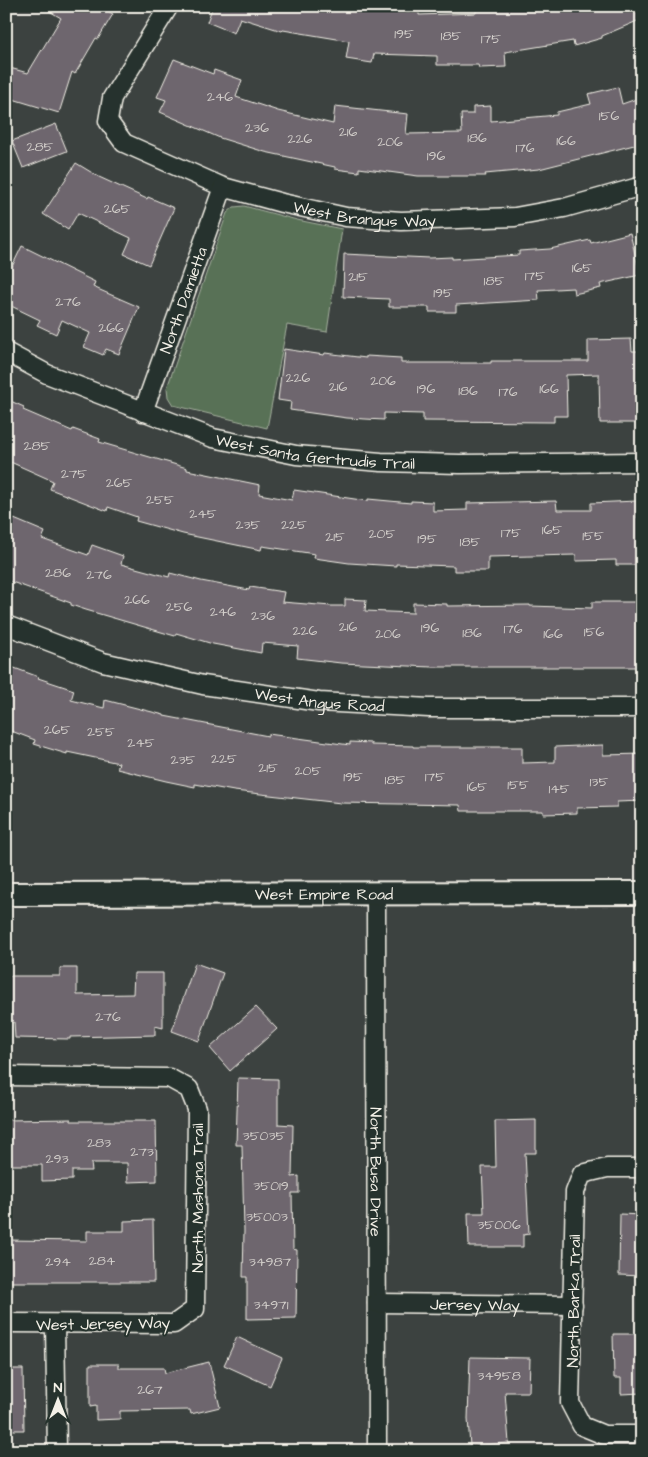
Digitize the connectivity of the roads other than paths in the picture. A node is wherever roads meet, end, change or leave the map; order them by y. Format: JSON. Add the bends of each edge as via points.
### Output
{"nodes":[{"id":1,"x":169,"y":6,"type":"edge"},
{"id":2,"x":642,"y":186,"type":"edge"},
{"id":3,"x":223,"y":188,"type":"junction"},
{"id":4,"x":6,"y":352,"type":"edge"},
{"id":5,"x":143,"y":412,"type":"junction"},
{"id":6,"x":642,"y":462,"type":"edge"},
{"id":7,"x":6,"y":625,"type":"edge"},
{"id":8,"x":642,"y":708,"type":"edge"},
{"id":9,"x":642,"y":892,"type":"edge"},
{"id":10,"x":376,"y":893,"type":"junction"},
{"id":11,"x":6,"y":894,"type":"edge"},
{"id":12,"x":6,"y":1076,"type":"edge"},
{"id":13,"x":642,"y":1168,"type":"edge"},
{"id":14,"x":376,"y":1303,"type":"junction"},
{"id":15,"x":573,"y":1305,"type":"junction"},
{"id":16,"x":196,"y":1309,"type":"joint"},
{"id":17,"x":6,"y":1323,"type":"edge"},
{"id":18,"x":55,"y":1324,"type":"junction"},
{"id":19,"x":642,"y":1435,"type":"edge"},
{"id":20,"x":57,"y":1451,"type":"edge"},
{"id":21,"x":377,"y":1451,"type":"edge"}],
"edges":[{"from":1,"to":3,"type":"street","name":"West Brangus Way","via":[[112,98],[108,121],[124,143]]},
{"from":2,"to":3,"type":"street","name":"West Brangus Way","via":[[564,208],[515,216],[401,221],[346,216]]},
{"from":3,"to":5,"type":"street","name":"North Damietta"},
{"from":4,"to":5,"type":"street","name":"West Santa Gertrudis Trail","via":[[46,374]]},
{"from":5,"to":6,"type":"street","name":"West Santa Gertrudis Trail","via":[[213,438],[296,455],[421,463]]},
{"from":7,"to":8,"type":"street","name":"West Angus Road","via":[[103,662],[203,684],[319,702],[429,708]]},
{"from":9,"to":10,"type":"street","name":"West Empire Road"},
{"from":10,"to":11,"type":"street","name":"West Empire Road"},
{"from":10,"to":14,"type":"street","name":"North Busa Drive"},
{"from":12,"to":16,"type":"street","name":"North Mashona Trail","via":[[169,1078],[189,1089],[197,1109]]},
{"from":13,"to":15,"type":"street","name":"North Barka Trail","via":[[607,1168],[582,1174],[575,1192]]},
{"from":14,"to":15,"type":"street","name":"Jersey Way"},
{"from":14,"to":21,"type":"street","name":"North Busa Drive"},
{"from":15,"to":19,"type":"street","name":"North Barka Trail","via":[[570,1403],[582,1426],[604,1435]]},
{"from":16,"to":18,"type":"street","name":"West Jersey Way","via":[[174,1324]]},
{"from":17,"to":18,"type":"street","name":"West Jersey Way"},
{"from":18,"to":20,"type":"street"}]}
